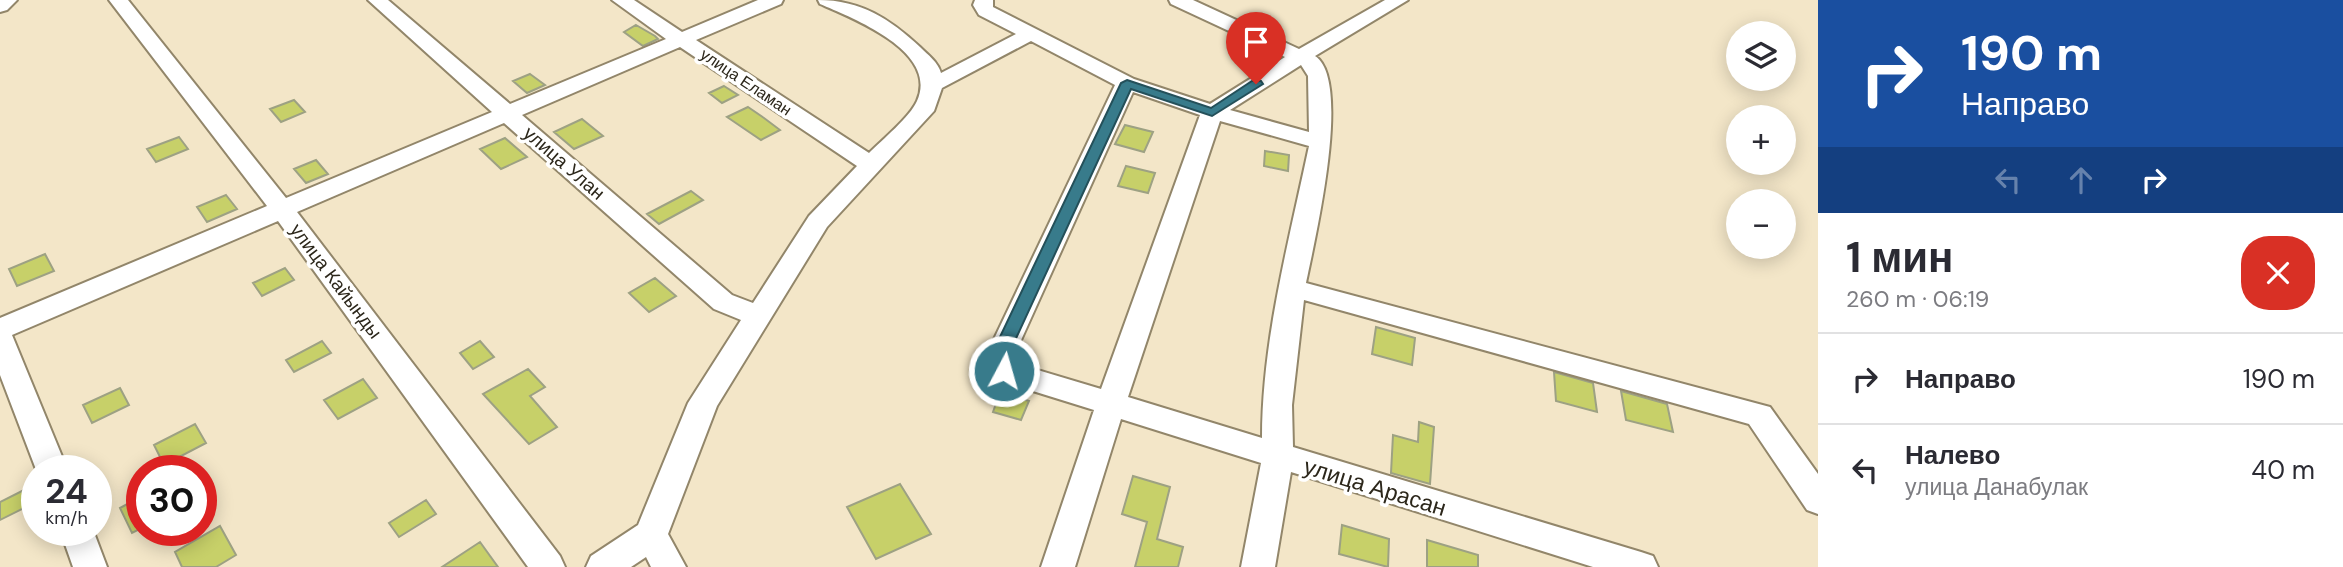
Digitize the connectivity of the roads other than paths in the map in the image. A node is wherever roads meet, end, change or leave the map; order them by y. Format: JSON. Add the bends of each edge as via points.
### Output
{"nodes":[{"id":1,"x":8,"y":0,"type":"edge"},
{"id":2,"x":118,"y":0,"type":"edge"},
{"id":3,"x":377,"y":0,"type":"edge"},
{"id":4,"x":621,"y":0,"type":"edge"},
{"id":5,"x":774,"y":0,"type":"edge"},
{"id":6,"x":827,"y":0,"type":"edge"},
{"id":7,"x":984,"y":0,"type":"edge"},
{"id":8,"x":1178,"y":0,"type":"edge"},
{"id":9,"x":1392,"y":1,"type":"edge"},
{"id":10,"x":0,"y":6,"type":"edge"},
{"id":11,"x":1030,"y":34,"type":"junction"},
{"id":12,"x":682,"y":39,"type":"junction"},
{"id":13,"x":1301,"y":56,"type":"junction"},
{"id":14,"x":1127,"y":83,"type":"junction"},
{"id":15,"x":933,"y":85,"type":"junction"},
{"id":16,"x":1212,"y":112,"type":"junction"},
{"id":17,"x":507,"y":113,"type":"junction"},
{"id":18,"x":1321,"y":142,"type":"junction"},
{"id":19,"x":871,"y":165,"type":"junction"},
{"id":20,"x":282,"y":209,"type":"junction"},
{"id":21,"x":1292,"y":288,"type":"junction"},
{"id":22,"x":758,"y":316,"type":"junction"},
{"id":23,"x":0,"y":329,"type":"edge"},
{"id":24,"x":0,"y":338,"type":"edge"},
{"id":25,"x":1110,"y":406,"type":"junction"},
{"id":26,"x":46,"y":455,"type":"edge"},
{"id":27,"x":1278,"y":457,"type":"junction"},
{"id":28,"x":1818,"y":500,"type":"edge"},
{"id":29,"x":651,"y":535,"type":"junction"},
{"id":30,"x":82,"y":546,"type":"edge"},
{"id":31,"x":90,"y":567,"type":"edge"},
{"id":32,"x":548,"y":567,"type":"edge"},
{"id":33,"x":603,"y":567,"type":"edge"},
{"id":34,"x":669,"y":567,"type":"edge"},
{"id":35,"x":1058,"y":567,"type":"edge"},
{"id":36,"x":1258,"y":567,"type":"edge"},
{"id":37,"x":1641,"y":567,"type":"edge"}],
"edges":[{"from":1,"to":10,"type":"street"},
{"from":2,"to":20,"type":"street","name":"улица Кайынды"},
{"from":3,"to":17,"type":"street","name":"улица Улан"},
{"from":4,"to":12,"type":"street","name":"улица Еламан"},
{"from":5,"to":12,"type":"street"},
{"from":6,"to":15,"type":"street","via":[[886,26],[929,67]]},
{"from":7,"to":11,"type":"street","via":[[986,11]]},
{"from":8,"to":13,"type":"street"},
{"from":9,"to":13,"type":"street"},
{"from":11,"to":14,"type":"street"},
{"from":11,"to":15,"type":"street"},
{"from":12,"to":17,"type":"street"},
{"from":12,"to":19,"type":"street","name":"улица Еламан"},
{"from":13,"to":16,"type":"street"},
{"from":13,"to":18,"type":"street","via":[[1312,62],[1318,76]]},
{"from":14,"to":16,"type":"street"},
{"from":14,"to":25,"type":"street","name":"улица Арасан","via":[[998,360],[1004,371]]},
{"from":15,"to":19,"type":"street","via":[[926,106]]},
{"from":16,"to":18,"type":"street"},
{"from":16,"to":25,"type":"street"},
{"from":17,"to":20,"type":"street"},
{"from":17,"to":22,"type":"street","name":"улица Улан","via":[[723,302]]},
{"from":18,"to":21,"type":"street"},
{"from":19,"to":22,"type":"street","via":[[818,222]]},
{"from":20,"to":23,"type":"street"},
{"from":20,"to":32,"type":"street","name":"улица Кайынды"},
{"from":21,"to":27,"type":"street","via":[[1277,405]]},
{"from":21,"to":28,"type":"street","via":[[1759,415]]},
{"from":22,"to":29,"type":"street","via":[[703,403]]},
{"from":24,"to":26,"type":"street"},
{"from":25,"to":27,"type":"street","name":"улица Арасан"},
{"from":25,"to":35,"type":"street"},
{"from":27,"to":36,"type":"street"},
{"from":27,"to":37,"type":"street","name":"улица Арасан"},
{"from":29,"to":33,"type":"street"},
{"from":29,"to":34,"type":"street"},
{"from":30,"to":31,"type":"street"}]}
